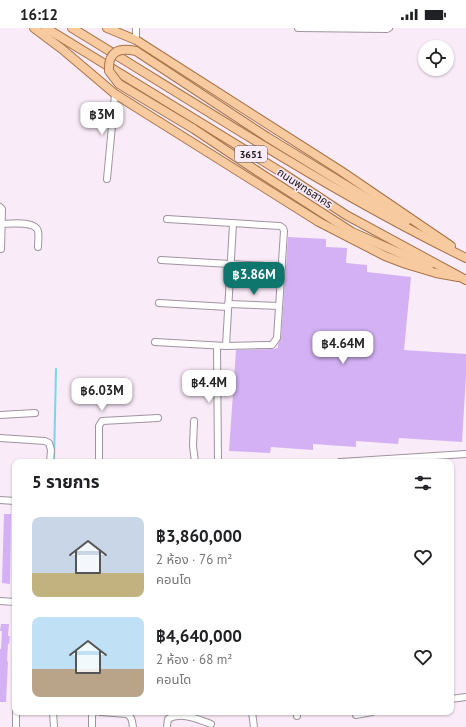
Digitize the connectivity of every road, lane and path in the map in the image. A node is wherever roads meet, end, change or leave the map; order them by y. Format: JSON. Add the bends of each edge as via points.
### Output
{"nodes":[{"id":1,"x":34,"y":28,"type":"edge"},
{"id":2,"x":46,"y":28,"type":"edge"},
{"id":3,"x":72,"y":28,"type":"edge"},
{"id":4,"x":108,"y":28,"type":"edge"},
{"id":5,"x":136,"y":28,"type":"edge"},
{"id":6,"x":298,"y":28,"type":"edge"},
{"id":7,"x":319,"y":28,"type":"edge"},
{"id":8,"x":389,"y":28,"type":"edge"},
{"id":9,"x":136,"y":40,"type":"junction"},
{"id":10,"x":115,"y":94,"type":"junction"},
{"id":11,"x":107,"y":179,"type":"dead end"},
{"id":12,"x":0,"y":207,"type":"edge"},
{"id":13,"x":167,"y":219,"type":"dead end"},
{"id":14,"x":1,"y":224,"type":"edge"},
{"id":15,"x":233,"y":224,"type":"junction"},
{"id":16,"x":38,"y":247,"type":"dead end"},
{"id":17,"x":1,"y":249,"type":"dead end"},
{"id":18,"x":466,"y":258,"type":"edge"},
{"id":19,"x":161,"y":260,"type":"dead end"},
{"id":20,"x":230,"y":264,"type":"junction"},
{"id":21,"x":282,"y":267,"type":"junction"},
{"id":22,"x":462,"y":278,"type":"edge"},
{"id":23,"x":159,"y":303,"type":"dead end"},
{"id":24,"x":228,"y":305,"type":"junction"},
{"id":25,"x":279,"y":306,"type":"junction"},
{"id":26,"x":155,"y":342,"type":"dead end"},
{"id":27,"x":217,"y":346,"type":"junction"},
{"id":28,"x":226,"y":346,"type":"junction"},
{"id":29,"x":35,"y":413,"type":"dead end"},
{"id":30,"x":0,"y":415,"type":"edge"},
{"id":31,"x":158,"y":418,"type":"dead end"},
{"id":32,"x":194,"y":421,"type":"dead end"},
{"id":33,"x":0,"y":438,"type":"edge"},
{"id":34,"x":466,"y":454,"type":"edge"},
{"id":35,"x":50,"y":459,"type":"edge"},
{"id":36,"x":98,"y":459,"type":"edge"},
{"id":37,"x":195,"y":459,"type":"edge"},
{"id":38,"x":218,"y":459,"type":"edge"},
{"id":39,"x":387,"y":459,"type":"edge"},
{"id":40,"x":0,"y":500,"type":"edge"},
{"id":41,"x":12,"y":501,"type":"edge"},
{"id":42,"x":0,"y":601,"type":"edge"},
{"id":43,"x":12,"y":602,"type":"edge"},
{"id":44,"x":466,"y":697,"type":"edge"},
{"id":45,"x":454,"y":699,"type":"edge"},
{"id":46,"x":16,"y":715,"type":"edge"},
{"id":47,"x":53,"y":715,"type":"edge"},
{"id":48,"x":93,"y":715,"type":"edge"},
{"id":49,"x":128,"y":715,"type":"edge"},
{"id":50,"x":252,"y":715,"type":"edge"},
{"id":51,"x":211,"y":724,"type":"dead end"},
{"id":52,"x":16,"y":727,"type":"edge"},
{"id":53,"x":54,"y":727,"type":"edge"},
{"id":54,"x":92,"y":727,"type":"edge"},
{"id":55,"x":133,"y":727,"type":"edge"},
{"id":56,"x":167,"y":727,"type":"edge"},
{"id":57,"x":254,"y":727,"type":"edge"}],
"edges":[{"from":1,"to":10,"type":"main road"},
{"from":2,"to":22,"type":"main road","name":"ถนนพุทธสาคร","number":"3651","via":[[281,172],[346,215]]},
{"from":3,"to":18,"type":"main road","name":"ถนนพุทธสาคร","number":"3651","via":[[363,204]]},
{"from":4,"to":9,"type":"main road"},
{"from":5,"to":9,"type":"street"},
{"from":6,"to":7,"type":"street"},
{"from":7,"to":8,"type":"street"},
{"from":9,"to":18,"type":"main road","via":[[348,176]]},
{"from":10,"to":11,"type":"street"},
{"from":10,"to":22,"type":"main road","via":[[319,222],[385,256],[436,273]]},
{"from":12,"to":14,"type":"street"},
{"from":13,"to":15,"type":"street"},
{"from":14,"to":16,"type":"street","via":[[31,224],[36,227]]},
{"from":14,"to":17,"type":"street"},
{"from":15,"to":20,"type":"street"},
{"from":15,"to":21,"type":"street","via":[[283,228]]},
{"from":18,"to":22,"type":"main road","bridge":true,"via":[[266,137],[136,51],[121,49],[110,57],[108,71],[119,84],[194,129],[352,232]]},
{"from":19,"to":20,"type":"street"},
{"from":20,"to":21,"type":"street"},
{"from":20,"to":24,"type":"street"},
{"from":21,"to":25,"type":"street"},
{"from":23,"to":24,"type":"street"},
{"from":24,"to":25,"type":"street"},
{"from":24,"to":28,"type":"street"},
{"from":25,"to":28,"type":"street","via":[[277,338],[272,344]]},
{"from":26,"to":27,"type":"street"},
{"from":27,"to":28,"type":"street"},
{"from":27,"to":38,"type":"street"},
{"from":29,"to":30,"type":"street"},
{"from":31,"to":36,"type":"street","via":[[102,421],[99,426]]},
{"from":32,"to":37,"type":"street"},
{"from":33,"to":35,"type":"street","via":[[45,441],[49,443]]},
{"from":34,"to":39,"type":"street"},
{"from":40,"to":41,"type":"street"},
{"from":42,"to":43,"type":"street"},
{"from":44,"to":45,"type":"street"},
{"from":46,"to":52,"type":"street"},
{"from":47,"to":53,"type":"street"},
{"from":48,"to":54,"type":"street"},
{"from":49,"to":55,"type":"street"},
{"from":50,"to":57,"type":"street"},
{"from":51,"to":56,"type":"street","via":[[186,716],[172,716],[168,719]]}]}
